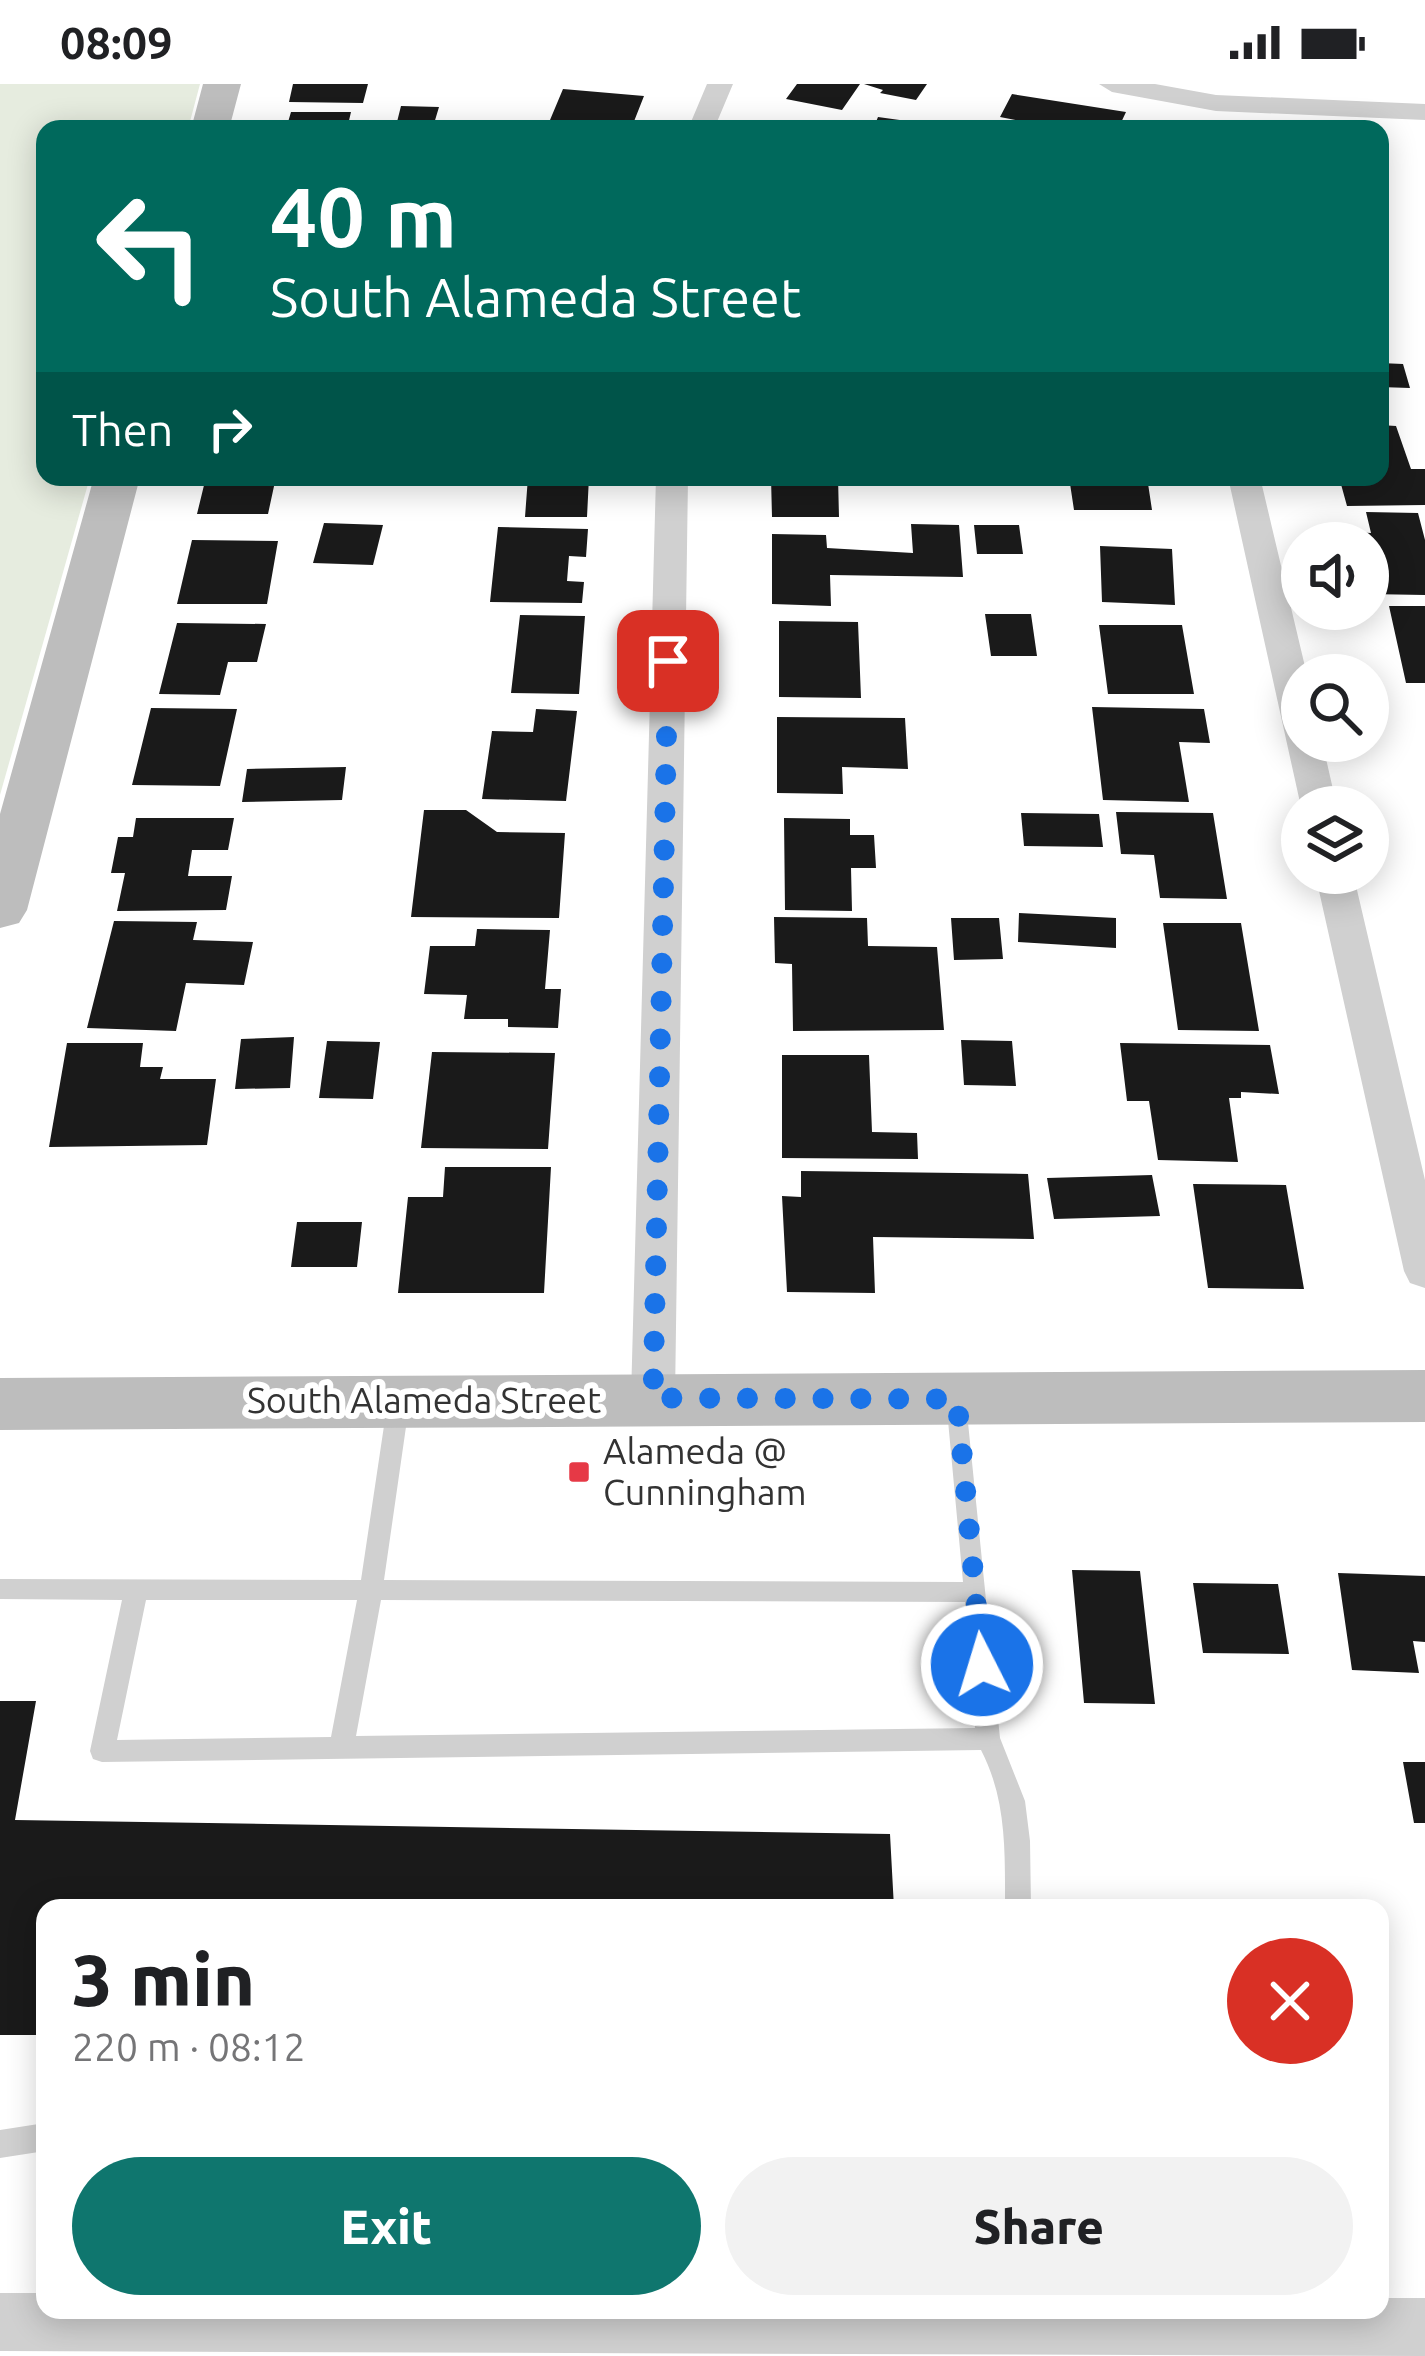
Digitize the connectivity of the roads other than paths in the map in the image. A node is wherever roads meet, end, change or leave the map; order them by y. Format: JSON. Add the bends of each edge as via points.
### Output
{"nodes":[{"id":1,"x":222,"y":84,"type":"edge"},
{"id":2,"x":720,"y":84,"type":"edge"},
{"id":3,"x":1112,"y":84,"type":"edge"},
{"id":4,"x":1425,"y":112,"type":"edge"},
{"id":5,"x":1211,"y":116,"type":"edge"},
{"id":6,"x":212,"y":120,"type":"edge"},
{"id":7,"x":705,"y":120,"type":"edge"},
{"id":8,"x":115,"y":486,"type":"edge"},
{"id":9,"x":672,"y":486,"type":"edge"},
{"id":10,"x":1246,"y":486,"type":"edge"},
{"id":11,"x":1285,"y":654,"type":"edge"},
{"id":12,"x":1339,"y":894,"type":"edge"},
{"id":13,"x":0,"y":910,"type":"edge"},
{"id":14,"x":1425,"y":1271,"type":"edge"},
{"id":15,"x":1425,"y":1396,"type":"edge"},
{"id":16,"x":653,"y":1398,"type":"junction"},
{"id":17,"x":957,"y":1399,"type":"junction"},
{"id":18,"x":399,"y":1400,"type":"junction"},
{"id":19,"x":0,"y":1404,"type":"edge"},
{"id":20,"x":0,"y":1589,"type":"edge"},
{"id":21,"x":136,"y":1590,"type":"junction"},
{"id":22,"x":371,"y":1591,"type":"junction"},
{"id":23,"x":976,"y":1592,"type":"junction"},
{"id":24,"x":988,"y":1739,"type":"junction"},
{"id":25,"x":341,"y":1748,"type":"junction"},
{"id":26,"x":1018,"y":1899,"type":"edge"},
{"id":27,"x":36,"y":2138,"type":"edge"},
{"id":28,"x":0,"y":2144,"type":"edge"},
{"id":29,"x":0,"y":2323,"type":"edge"},
{"id":30,"x":1425,"y":2327,"type":"edge"}],
"edges":[{"from":1,"to":6,"type":"main road"},
{"from":2,"to":7,"type":"street"},
{"from":3,"to":5,"type":"street"},
{"from":4,"to":5,"type":"street"},
{"from":8,"to":13,"type":"main road"},
{"from":9,"to":16,"type":"street"},
{"from":10,"to":11,"type":"street"},
{"from":12,"to":14,"type":"street"},
{"from":15,"to":17,"type":"main road","name":"South Alameda Street"},
{"from":16,"to":17,"type":"main road","name":"South Alameda Street"},
{"from":16,"to":18,"type":"main road","name":"South Alameda Street"},
{"from":17,"to":23,"type":"lane"},
{"from":18,"to":19,"type":"main road","name":"South Alameda Street"},
{"from":18,"to":22,"type":"lane"},
{"from":20,"to":21,"type":"lane"},
{"from":21,"to":22,"type":"lane"},
{"from":21,"to":25,"type":"lane","via":[[102,1751]]},
{"from":22,"to":23,"type":"lane"},
{"from":22,"to":25,"type":"lane"},
{"from":23,"to":24,"type":"lane"},
{"from":24,"to":25,"type":"lane"},
{"from":24,"to":26,"type":"lane","via":[[1017,1810]]},
{"from":27,"to":28,"type":"lane"},
{"from":29,"to":30,"type":"street"}]}
